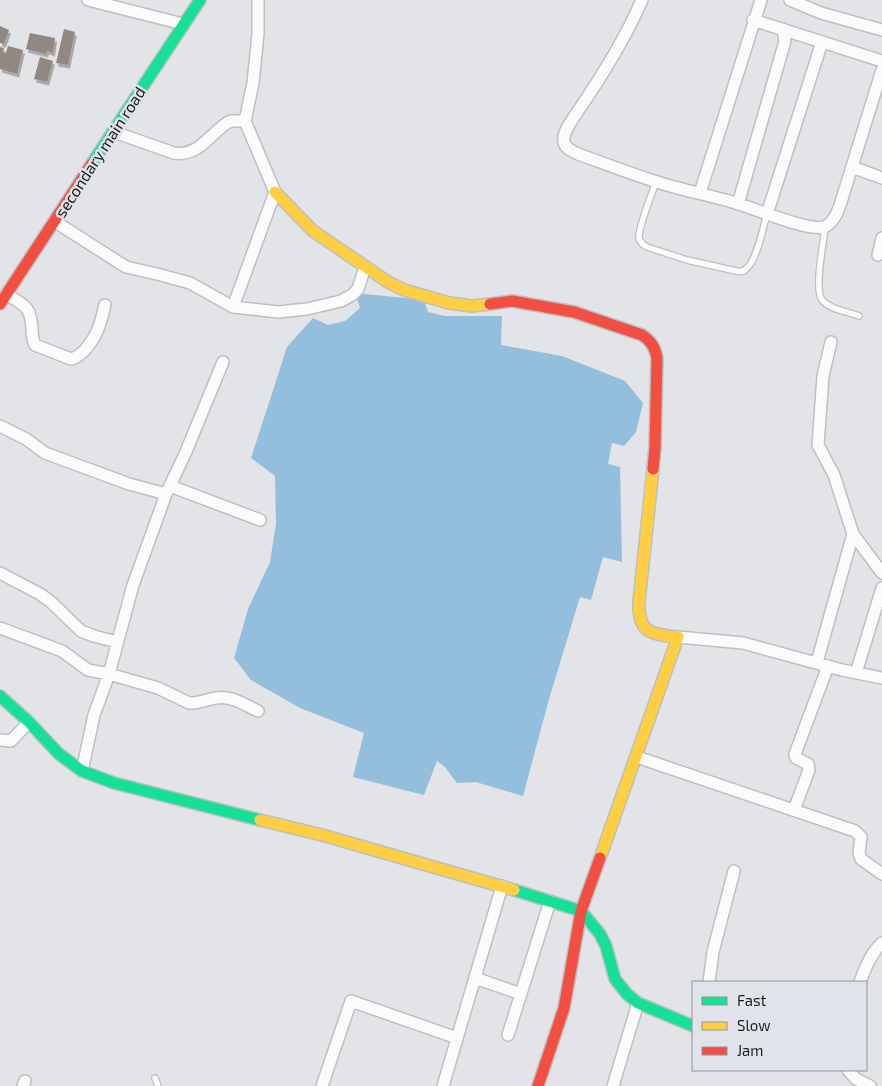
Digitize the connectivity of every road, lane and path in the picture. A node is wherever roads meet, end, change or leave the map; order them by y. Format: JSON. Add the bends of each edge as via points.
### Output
{"nodes":[{"id":1,"x":88,"y":0,"type":"edge"},
{"id":2,"x":200,"y":0,"type":"edge"},
{"id":3,"x":258,"y":0,"type":"edge"},
{"id":4,"x":642,"y":0,"type":"edge"},
{"id":5,"x":761,"y":0,"type":"edge"},
{"id":6,"x":790,"y":0,"type":"edge"},
{"id":7,"x":753,"y":20,"type":"junction"},
{"id":8,"x":184,"y":24,"type":"junction"},
{"id":9,"x":783,"y":29,"type":"junction"},
{"id":10,"x":882,"y":30,"type":"edge"},
{"id":11,"x":822,"y":42,"type":"junction"},
{"id":12,"x":882,"y":61,"type":"edge"},
{"id":13,"x":882,"y":70,"type":"edge"},
{"id":14,"x":245,"y":121,"type":"junction"},
{"id":15,"x":114,"y":132,"type":"junction"},
{"id":16,"x":852,"y":167,"type":"junction"},
{"id":17,"x":882,"y":178,"type":"edge"},
{"id":18,"x":656,"y":182,"type":"junction"},
{"id":19,"x":274,"y":192,"type":"junction"},
{"id":20,"x":700,"y":193,"type":"junction"},
{"id":21,"x":738,"y":204,"type":"junction"},
{"id":22,"x":767,"y":214,"type":"junction"},
{"id":23,"x":54,"y":221,"type":"junction"},
{"id":24,"x":825,"y":227,"type":"junction"},
{"id":25,"x":882,"y":238,"type":"edge"},
{"id":26,"x":878,"y":255,"type":"dead end"},
{"id":27,"x":364,"y":267,"type":"junction"},
{"id":28,"x":3,"y":299,"type":"edge"},
{"id":29,"x":105,"y":305,"type":"dead end"},
{"id":30,"x":233,"y":307,"type":"junction"},
{"id":31,"x":860,"y":316,"type":"dead end"},
{"id":32,"x":831,"y":342,"type":"dead end"},
{"id":33,"x":223,"y":362,"type":"dead end"},
{"id":34,"x":0,"y":426,"type":"edge"},
{"id":35,"x":168,"y":490,"type":"junction"},
{"id":36,"x":260,"y":520,"type":"dead end"},
{"id":37,"x":853,"y":534,"type":"junction"},
{"id":38,"x":0,"y":573,"type":"edge"},
{"id":39,"x":882,"y":573,"type":"edge"},
{"id":40,"x":882,"y":588,"type":"edge"},
{"id":41,"x":0,"y":628,"type":"edge"},
{"id":42,"x":678,"y":637,"type":"junction"},
{"id":43,"x":117,"y":642,"type":"junction"},
{"id":44,"x":822,"y":664,"type":"junction"},
{"id":45,"x":856,"y":673,"type":"junction"},
{"id":46,"x":109,"y":674,"type":"junction"},
{"id":47,"x":882,"y":678,"type":"edge"},
{"id":48,"x":0,"y":696,"type":"edge"},
{"id":49,"x":258,"y":711,"type":"dead end"},
{"id":50,"x":29,"y":722,"type":"junction"},
{"id":51,"x":0,"y":740,"type":"edge"},
{"id":52,"x":637,"y":757,"type":"junction"},
{"id":53,"x":82,"y":771,"type":"junction"},
{"id":54,"x":794,"y":810,"type":"junction"},
{"id":55,"x":734,"y":871,"type":"dead end"},
{"id":56,"x":882,"y":874,"type":"edge"},
{"id":57,"x":502,"y":886,"type":"junction"},
{"id":58,"x":550,"y":901,"type":"junction"},
{"id":59,"x":581,"y":911,"type":"junction"},
{"id":60,"x":882,"y":942,"type":"edge"},
{"id":61,"x":475,"y":978,"type":"junction"},
{"id":62,"x":709,"y":981,"type":"edge"},
{"id":63,"x":860,"y":981,"type":"edge"},
{"id":64,"x":521,"y":994,"type":"junction"},
{"id":65,"x":638,"y":1003,"type":"junction"},
{"id":66,"x":692,"y":1026,"type":"edge"},
{"id":67,"x":508,"y":1035,"type":"dead end"},
{"id":68,"x":457,"y":1038,"type":"junction"},
{"id":69,"x":849,"y":1071,"type":"edge"},
{"id":70,"x":155,"y":1078,"type":"dead end"},
{"id":71,"x":158,"y":1086,"type":"edge"},
{"id":72,"x":322,"y":1086,"type":"edge"},
{"id":73,"x":443,"y":1086,"type":"edge"},
{"id":74,"x":538,"y":1086,"type":"edge"},
{"id":75,"x":613,"y":1086,"type":"edge"},
{"id":76,"x":870,"y":1086,"type":"edge"}],
"edges":[{"from":1,"to":8,"type":"street"},
{"from":2,"to":8,"type":"street","name":"secondary main road"},
{"from":3,"to":14,"type":"street","via":[[253,83]]},
{"from":4,"to":18,"type":"street","via":[[566,132],[564,142],[569,150],[578,154]]},
{"from":5,"to":7,"type":"street"},
{"from":6,"to":10,"type":"street","via":[[821,13]]},
{"from":7,"to":9,"type":"street"},
{"from":7,"to":20,"type":"street"},
{"from":8,"to":15,"type":"street","name":"secondary main road"},
{"from":9,"to":11,"type":"street"},
{"from":9,"to":21,"type":"street","via":[[785,41]]},
{"from":11,"to":12,"type":"street"},
{"from":11,"to":22,"type":"street"},
{"from":13,"to":16,"type":"street"},
{"from":14,"to":15,"type":"street","via":[[227,124],[196,149],[182,154]]},
{"from":14,"to":19,"type":"street"},
{"from":15,"to":23,"type":"street","name":"secondary main road"},
{"from":16,"to":17,"type":"street"},
{"from":16,"to":24,"type":"street","via":[[836,214]]},
{"from":18,"to":20,"type":"street"},
{"from":18,"to":22,"type":"lane","via":[[639,239],[647,247],[687,260],[736,271],[746,270],[753,259]]},
{"from":19,"to":27,"type":"street","via":[[313,231]]},
{"from":19,"to":30,"type":"street"},
{"from":20,"to":21,"type":"street"},
{"from":21,"to":22,"type":"street"},
{"from":22,"to":24,"type":"street","via":[[811,227]]},
{"from":23,"to":28,"type":"street","name":"secondary main road"},
{"from":23,"to":30,"type":"street","via":[[126,267],[190,283]]},
{"from":24,"to":31,"type":"lane","via":[[820,298],[830,306]]},
{"from":25,"to":26,"type":"street"},
{"from":27,"to":30,"type":"street","via":[[358,289],[341,301],[278,312]]},
{"from":27,"to":42,"type":"street","via":[[404,290],[449,303],[472,306],[512,301],[530,303],[574,312],[650,340],[657,358],[655,448],[640,615],[646,628]]},
{"from":28,"to":29,"type":"street","via":[[24,305],[30,312],[34,344],[70,358],[80,354],[96,337]]},
{"from":32,"to":37,"type":"street","via":[[822,376],[818,445],[834,474]]},
{"from":33,"to":35,"type":"street"},
{"from":34,"to":35,"type":"street","via":[[45,453],[129,484]]},
{"from":35,"to":36,"type":"street"},
{"from":35,"to":43,"type":"street","via":[[133,585]]},
{"from":37,"to":39,"type":"street"},
{"from":37,"to":44,"type":"street"},
{"from":38,"to":43,"type":"street","via":[[40,594],[81,631]]},
{"from":40,"to":45,"type":"street"},
{"from":41,"to":46,"type":"street","via":[[62,651],[88,670]]},
{"from":42,"to":44,"type":"street","via":[[743,643]]},
{"from":42,"to":52,"type":"street"},
{"from":43,"to":46,"type":"street"},
{"from":44,"to":45,"type":"street"},
{"from":44,"to":54,"type":"street","via":[[795,754],[796,758],[808,764],[809,770]]},
{"from":45,"to":47,"type":"street"},
{"from":46,"to":49,"type":"street","via":[[158,688],[189,703],[218,697]]},
{"from":46,"to":53,"type":"street","via":[[94,715]]},
{"from":48,"to":50,"type":"street"},
{"from":50,"to":51,"type":"street","via":[[11,741]]},
{"from":50,"to":53,"type":"street","via":[[59,754]]},
{"from":52,"to":54,"type":"street"},
{"from":52,"to":59,"type":"street"},
{"from":53,"to":57,"type":"street","via":[[114,784],[322,835]]},
{"from":54,"to":56,"type":"street","via":[[855,831],[862,841],[861,859]]},
{"from":55,"to":62,"type":"street","via":[[713,952]]},
{"from":57,"to":58,"type":"street"},
{"from":57,"to":61,"type":"street"},
{"from":58,"to":59,"type":"street"},
{"from":58,"to":64,"type":"street"},
{"from":59,"to":65,"type":"street","via":[[600,934],[615,979]]},
{"from":59,"to":74,"type":"street","via":[[564,1008]]},
{"from":60,"to":63,"type":"street"},
{"from":61,"to":64,"type":"street"},
{"from":61,"to":68,"type":"street"},
{"from":64,"to":67,"type":"street"},
{"from":65,"to":66,"type":"street"},
{"from":65,"to":75,"type":"street"},
{"from":68,"to":72,"type":"street","via":[[351,1001]]},
{"from":68,"to":73,"type":"street"},
{"from":69,"to":76,"type":"street"},
{"from":70,"to":71,"type":"lane"}]}
